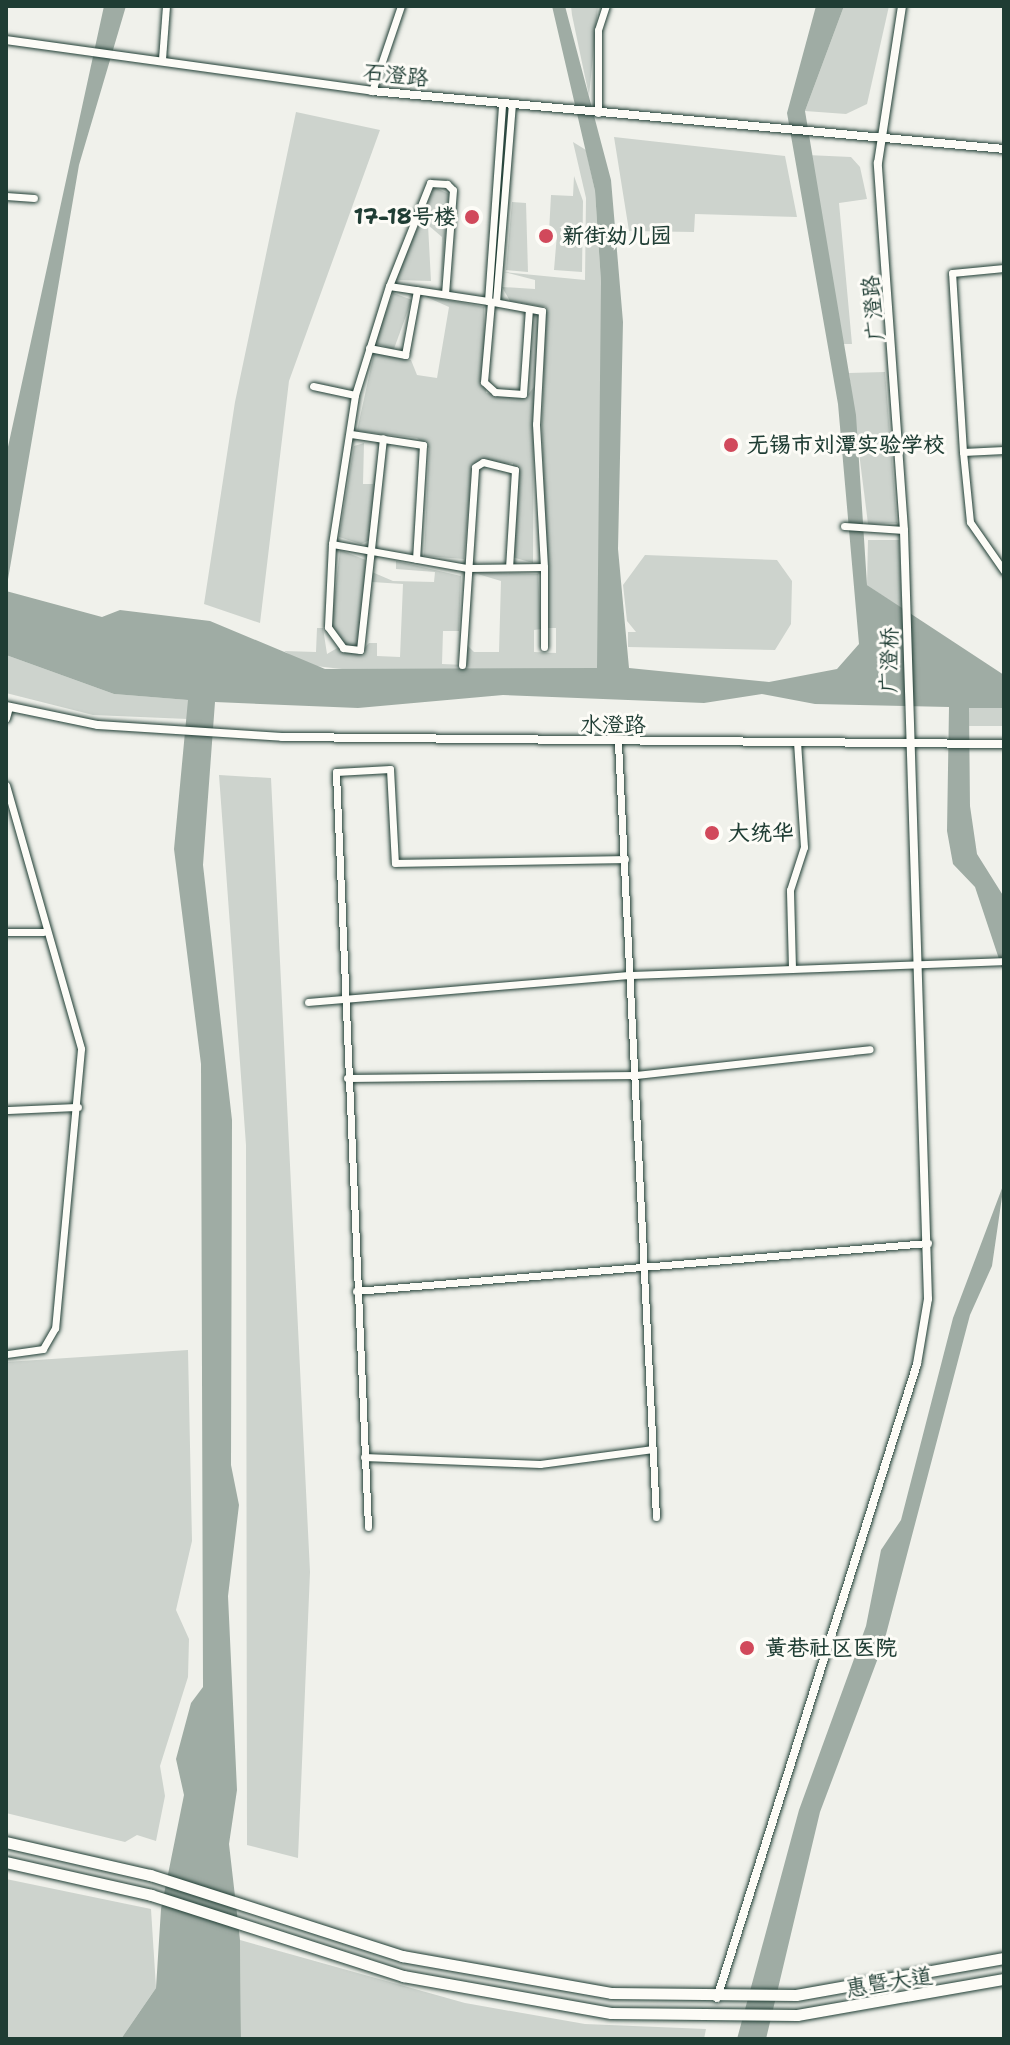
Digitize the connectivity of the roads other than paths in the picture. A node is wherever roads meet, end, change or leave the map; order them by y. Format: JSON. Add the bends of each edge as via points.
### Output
{"nodes":[{"id":1,"x":166,"y":6,"type":"edge"},
{"id":2,"x":401,"y":6,"type":"edge"},
{"id":3,"x":606,"y":6,"type":"edge"},
{"id":4,"x":902,"y":6,"type":"edge"},
{"id":5,"x":6,"y":40,"type":"edge"},
{"id":6,"x":162,"y":59,"type":"junction"},
{"id":7,"x":372,"y":91,"type":"junction"},
{"id":8,"x":507,"y":104,"type":"junction"},
{"id":9,"x":598,"y":113,"type":"junction"},
{"id":10,"x":877,"y":137,"type":"junction"},
{"id":11,"x":1004,"y":149,"type":"edge"},
{"id":12,"x":7,"y":196,"type":"edge"},
{"id":13,"x":34,"y":198,"type":"dead end"},
{"id":14,"x":6,"y":207,"type":"edge"},
{"id":15,"x":1004,"y":268,"type":"edge"},
{"id":16,"x":389,"y":286,"type":"junction"},
{"id":17,"x":417,"y":290,"type":"junction"},
{"id":18,"x":445,"y":294,"type":"junction"},
{"id":19,"x":492,"y":302,"type":"junction"},
{"id":20,"x":529,"y":309,"type":"junction"},
{"id":21,"x":369,"y":348,"type":"junction"},
{"id":22,"x":524,"y":378,"type":"junction"},
{"id":23,"x":539,"y":380,"type":"junction"},
{"id":24,"x":313,"y":386,"type":"dead end"},
{"id":25,"x":355,"y":395,"type":"junction"},
{"id":26,"x":351,"y":434,"type":"dead end"},
{"id":27,"x":383,"y":438,"type":"junction"},
{"id":28,"x":1004,"y":450,"type":"edge"},
{"id":29,"x":963,"y":452,"type":"junction"},
{"id":30,"x":844,"y":526,"type":"dead end"},
{"id":31,"x":904,"y":530,"type":"junction"},
{"id":32,"x":332,"y":544,"type":"junction"},
{"id":33,"x":372,"y":552,"type":"junction"},
{"id":34,"x":416,"y":559,"type":"junction"},
{"id":35,"x":509,"y":567,"type":"junction"},
{"id":36,"x":544,"y":567,"type":"junction"},
{"id":37,"x":467,"y":568,"type":"junction"},
{"id":38,"x":1004,"y":571,"type":"edge"},
{"id":39,"x":907,"y":608,"type":"joint"},
{"id":40,"x":544,"y":647,"type":"dead end"},
{"id":41,"x":462,"y":665,"type":"dead end"},
{"id":42,"x":7,"y":706,"type":"edge"},
{"id":43,"x":6,"y":718,"type":"edge"},
{"id":44,"x":797,"y":742,"type":"junction"},
{"id":45,"x":906,"y":742,"type":"junction"},
{"id":46,"x":618,"y":743,"type":"junction"},
{"id":47,"x":1004,"y":744,"type":"edge"},
{"id":48,"x":6,"y":785,"type":"edge"},
{"id":49,"x":625,"y":859,"type":"junction"},
{"id":50,"x":6,"y":932,"type":"edge"},
{"id":51,"x":43,"y":932,"type":"junction"},
{"id":52,"x":999,"y":961,"type":"edge"},
{"id":53,"x":914,"y":964,"type":"junction"},
{"id":54,"x":792,"y":968,"type":"junction"},
{"id":55,"x":628,"y":975,"type":"junction"},
{"id":56,"x":343,"y":999,"type":"junction"},
{"id":57,"x":308,"y":1002,"type":"dead end"},
{"id":58,"x":870,"y":1049,"type":"dead end"},
{"id":59,"x":636,"y":1075,"type":"junction"},
{"id":60,"x":347,"y":1078,"type":"junction"},
{"id":61,"x":78,"y":1107,"type":"junction"},
{"id":62,"x":6,"y":1110,"type":"edge"},
{"id":63,"x":928,"y":1243,"type":"junction"},
{"id":64,"x":643,"y":1267,"type":"junction"},
{"id":65,"x":356,"y":1291,"type":"junction"},
{"id":66,"x":6,"y":1354,"type":"edge"},
{"id":67,"x":653,"y":1449,"type":"junction"},
{"id":68,"x":364,"y":1457,"type":"junction"},
{"id":69,"x":656,"y":1517,"type":"dead end"},
{"id":70,"x":368,"y":1527,"type":"dead end"},
{"id":71,"x":6,"y":1842,"type":"edge"},
{"id":72,"x":6,"y":1862,"type":"edge"},
{"id":73,"x":296,"y":1921,"type":"junction"},
{"id":74,"x":285,"y":1937,"type":"junction"},
{"id":75,"x":348,"y":1938,"type":"junction"},
{"id":76,"x":343,"y":1956,"type":"junction"},
{"id":77,"x":1004,"y":1958,"type":"edge"},
{"id":78,"x":1004,"y":1979,"type":"edge"},
{"id":79,"x":717,"y":1998,"type":"junction"}],
"edges":[{"from":1,"to":6,"type":"street"},
{"from":2,"to":7,"type":"street"},
{"from":3,"to":9,"type":"street","via":[[597,42]]},
{"from":4,"to":10,"type":"street","name":"广澄路"},
{"from":5,"to":6,"type":"street","name":"石澄路"},
{"from":6,"to":7,"type":"street","name":"石澄路"},
{"from":7,"to":8,"type":"street","name":"石澄路"},
{"from":8,"to":9,"type":"street","name":"石澄路"},
{"from":8,"to":19,"type":"street"},
{"from":9,"to":10,"type":"street","name":"石澄路"},
{"from":10,"to":11,"type":"street"},
{"from":10,"to":31,"type":"street","name":"广澄路"},
{"from":12,"to":13,"type":"street"},
{"from":12,"to":14,"type":"street"},
{"from":15,"to":29,"type":"street","via":[[952,273]]},
{"from":16,"to":17,"type":"street"},
{"from":16,"to":18,"type":"street","via":[[430,183],[447,184],[453,190]]},
{"from":16,"to":21,"type":"street"},
{"from":17,"to":18,"type":"street"},
{"from":17,"to":21,"type":"street","via":[[405,355]]},
{"from":18,"to":19,"type":"street"},
{"from":19,"to":20,"type":"street"},
{"from":19,"to":22,"type":"street","via":[[485,387],[523,394]]},
{"from":20,"to":22,"type":"street"},
{"from":20,"to":23,"type":"street","via":[[542,311]]},
{"from":21,"to":25,"type":"street"},
{"from":22,"to":23,"type":"street"},
{"from":23,"to":36,"type":"street"},
{"from":24,"to":25,"type":"street"},
{"from":25,"to":32,"type":"street"},
{"from":26,"to":27,"type":"street"},
{"from":27,"to":33,"type":"street"},
{"from":27,"to":34,"type":"street","via":[[418,441],[427,452]]},
{"from":28,"to":29,"type":"street"},
{"from":29,"to":38,"type":"street","via":[[970,522]]},
{"from":30,"to":31,"type":"street"},
{"from":31,"to":39,"type":"street","name":"广澄路"},
{"from":32,"to":33,"type":"street"},
{"from":32,"to":33,"type":"street","via":[[328,627],[354,651],[365,647]]},
{"from":33,"to":34,"type":"street"},
{"from":34,"to":37,"type":"street"},
{"from":35,"to":36,"type":"street"},
{"from":35,"to":37,"type":"street"},
{"from":35,"to":37,"type":"street","via":[[515,470],[483,462],[475,467]]},
{"from":36,"to":40,"type":"street"},
{"from":37,"to":41,"type":"street"},
{"from":39,"to":45,"type":"street","name":"广澄桥"},
{"from":42,"to":43,"type":"street"},
{"from":42,"to":46,"type":"street","name":"水澄路","via":[[177,732]]},
{"from":44,"to":45,"type":"street","name":"水澄路"},
{"from":44,"to":46,"type":"street","name":"水澄路"},
{"from":44,"to":54,"type":"street","via":[[804,847],[791,879]]},
{"from":45,"to":47,"type":"street","name":"水澄路"},
{"from":45,"to":53,"type":"street","name":"广澄桥"},
{"from":46,"to":49,"type":"street"},
{"from":48,"to":51,"type":"street"},
{"from":49,"to":55,"type":"street"},
{"from":49,"to":56,"type":"street","via":[[395,863],[390,769],[336,772]]},
{"from":50,"to":51,"type":"street"},
{"from":51,"to":61,"type":"street","via":[[81,1049]]},
{"from":52,"to":53,"type":"street"},
{"from":53,"to":54,"type":"street"},
{"from":53,"to":63,"type":"street","name":"广澄桥"},
{"from":54,"to":55,"type":"street"},
{"from":55,"to":56,"type":"street"},
{"from":55,"to":59,"type":"street"},
{"from":56,"to":57,"type":"street"},
{"from":56,"to":60,"type":"street"},
{"from":58,"to":59,"type":"street"},
{"from":59,"to":60,"type":"street"},
{"from":59,"to":64,"type":"street"},
{"from":60,"to":65,"type":"street"},
{"from":61,"to":62,"type":"street"},
{"from":61,"to":66,"type":"street","via":[[55,1328],[43,1349]]},
{"from":63,"to":64,"type":"street"},
{"from":63,"to":79,"type":"street","name":"广澄桥","via":[[917,1364]]},
{"from":64,"to":65,"type":"street"},
{"from":64,"to":67,"type":"street"},
{"from":65,"to":68,"type":"street"},
{"from":67,"to":68,"type":"street","via":[[540,1464]]},
{"from":67,"to":69,"type":"street"},
{"from":68,"to":70,"type":"street"},
{"from":71,"to":73,"type":"main road","via":[[150,1875]]},
{"from":72,"to":74,"type":"main road","name":"惠暨大道","via":[[151,1895]]},
{"from":73,"to":74,"type":"main road","via":[[300,1933]]},
{"from":73,"to":75,"type":"main road"},
{"from":74,"to":76,"type":"main road","name":"惠暨大道"},
{"from":75,"to":76,"type":"main road","via":[[340,1945]]},
{"from":75,"to":79,"type":"main road","via":[[468,1971],[611,1993]]},
{"from":76,"to":78,"type":"main road","name":"惠暨大道","via":[[469,1991],[611,2013],[730,2018],[899,2003]]},
{"from":77,"to":79,"type":"main road","via":[[898,1983]]}]}
